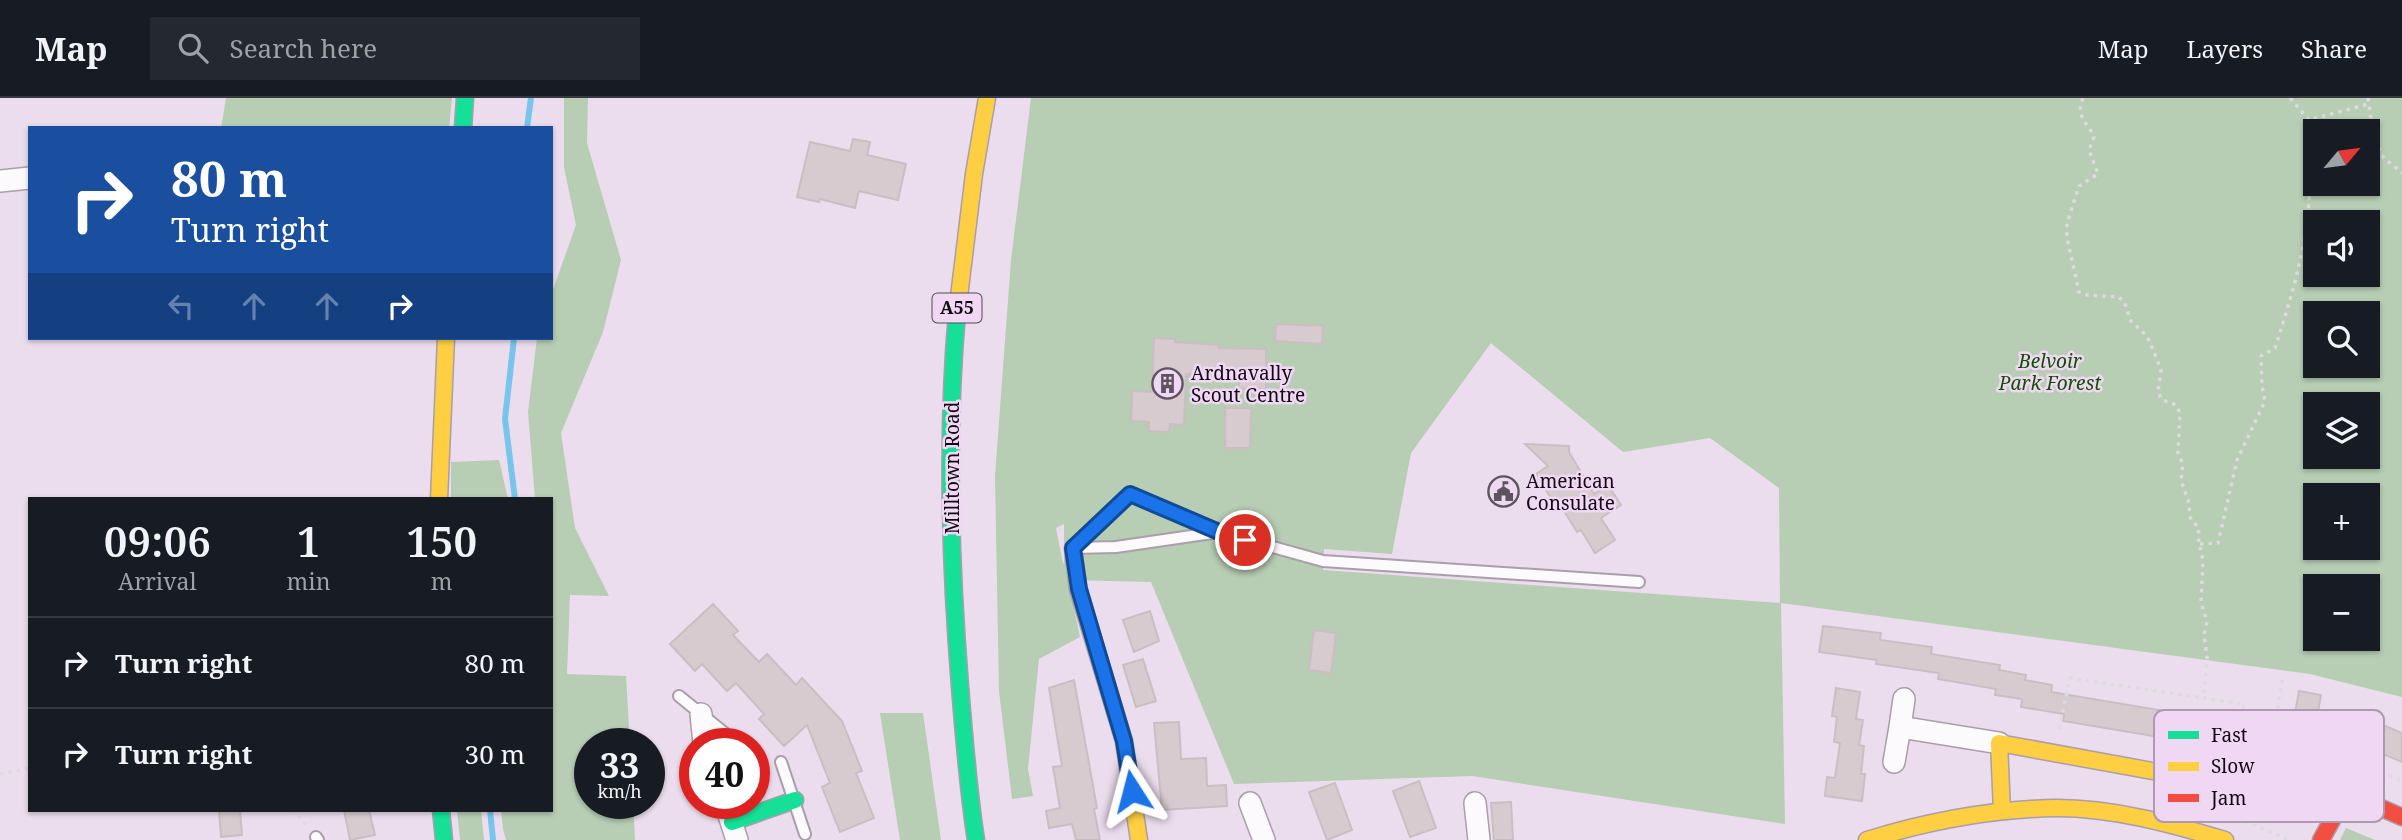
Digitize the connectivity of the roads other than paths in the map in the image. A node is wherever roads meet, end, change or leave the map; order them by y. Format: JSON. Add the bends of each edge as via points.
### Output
{"nodes":[{"id":1,"x":465,"y":98,"type":"edge"},
{"id":2,"x":987,"y":98,"type":"edge"},
{"id":3,"x":463,"y":126,"type":"edge"},
{"id":4,"x":28,"y":178,"type":"edge"},
{"id":5,"x":0,"y":181,"type":"edge"},
{"id":6,"x":446,"y":340,"type":"edge"},
{"id":7,"x":439,"y":497,"type":"edge"},
{"id":8,"x":1219,"y":532,"type":"junction"},
{"id":9,"x":1073,"y":548,"type":"junction"},
{"id":10,"x":1639,"y":582,"type":"dead end"},
{"id":11,"x":679,"y":696,"type":"dead end"},
{"id":12,"x":1904,"y":699,"type":"dead end"},
{"id":13,"x":701,"y":714,"type":"junction"},
{"id":14,"x":1900,"y":727,"type":"junction"},
{"id":15,"x":702,"y":728,"type":"edge"},
{"id":16,"x":718,"y":728,"type":"edge"},
{"id":17,"x":1999,"y":743,"type":"junction"},
{"id":18,"x":781,"y":762,"type":"dead end"},
{"id":19,"x":1894,"y":762,"type":"dead end"},
{"id":20,"x":2154,"y":771,"type":"edge"},
{"id":21,"x":795,"y":800,"type":"junction"},
{"id":22,"x":1250,"y":803,"type":"dead end"},
{"id":23,"x":1475,"y":803,"type":"dead end"},
{"id":24,"x":2384,"y":809,"type":"edge"},
{"id":25,"x":2002,"y":811,"type":"junction"},
{"id":26,"x":441,"y":812,"type":"edge"},
{"id":27,"x":2402,"y":817,"type":"edge"},
{"id":28,"x":2154,"y":821,"type":"edge"},
{"id":29,"x":731,"y":822,"type":"edge"},
{"id":30,"x":2158,"y":822,"type":"edge"},
{"id":31,"x":2331,"y":822,"type":"edge"},
{"id":32,"x":805,"y":834,"type":"dead end"},
{"id":33,"x":444,"y":840,"type":"edge"},
{"id":34,"x":976,"y":840,"type":"edge"},
{"id":35,"x":1139,"y":840,"type":"edge"},
{"id":36,"x":1264,"y":840,"type":"edge"},
{"id":37,"x":1479,"y":840,"type":"edge"},
{"id":38,"x":1867,"y":840,"type":"edge"},
{"id":39,"x":2225,"y":840,"type":"edge"},
{"id":40,"x":2321,"y":840,"type":"edge"}],
"edges":[{"from":1,"to":3,"type":"main road"},
{"from":2,"to":34,"type":"main road","name":"Milltown Road","number":"A55","via":[[956,321],[951,422],[953,624]]},
{"from":4,"to":5,"type":"street"},
{"from":6,"to":7,"type":"main road"},
{"from":8,"to":9,"type":"lane","via":[[1116,547]]},
{"from":8,"to":9,"type":"lane","via":[[1130,494]]},
{"from":8,"to":10,"type":"lane","via":[[1323,561]]},
{"from":9,"to":35,"type":"main road","via":[[1079,589],[1124,741]]},
{"from":11,"to":13,"type":"lane"},
{"from":12,"to":14,"type":"street"},
{"from":13,"to":15,"type":"street"},
{"from":13,"to":16,"type":"lane"},
{"from":14,"to":17,"type":"street"},
{"from":14,"to":19,"type":"street"},
{"from":17,"to":20,"type":"main road"},
{"from":17,"to":25,"type":"main road"},
{"from":18,"to":21,"type":"lane"},
{"from":21,"to":29,"type":"main road"},
{"from":21,"to":32,"type":"lane"},
{"from":22,"to":36,"type":"street"},
{"from":23,"to":37,"type":"street"},
{"from":24,"to":27,"type":"main road"},
{"from":25,"to":28,"type":"main road","via":[[2058,808]]},
{"from":25,"to":38,"type":"main road","via":[[1966,814]]},
{"from":26,"to":33,"type":"main road"},
{"from":30,"to":39,"type":"main road"},
{"from":31,"to":40,"type":"main road"}]}
